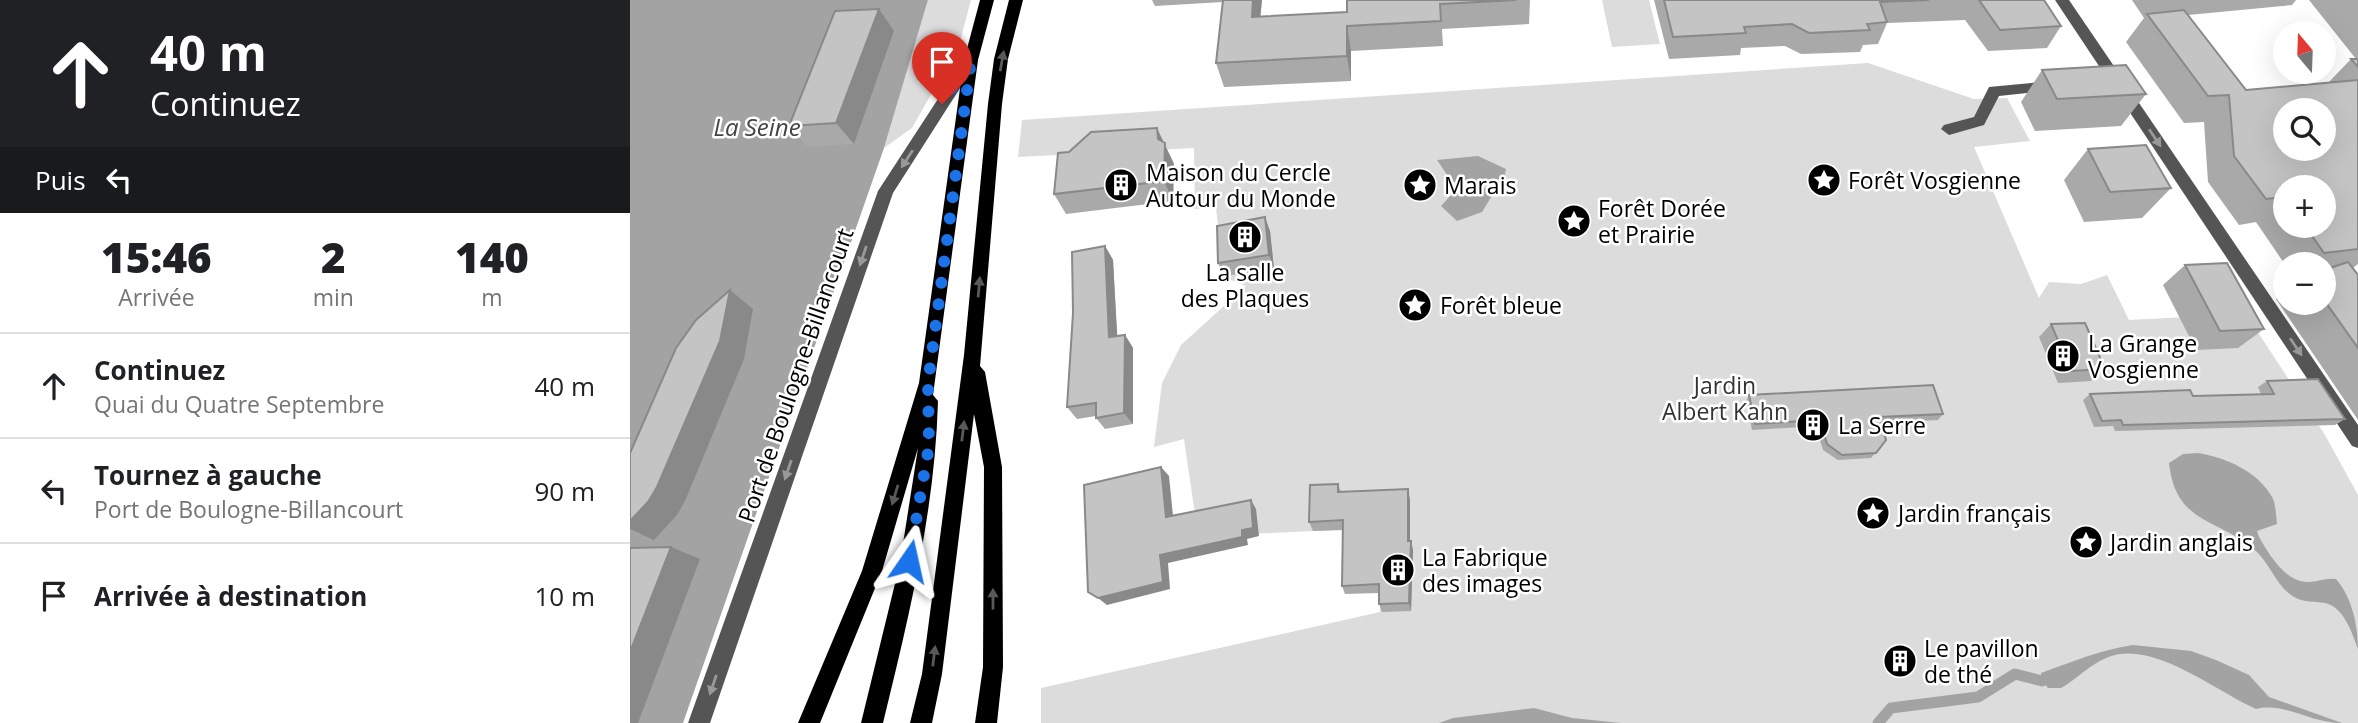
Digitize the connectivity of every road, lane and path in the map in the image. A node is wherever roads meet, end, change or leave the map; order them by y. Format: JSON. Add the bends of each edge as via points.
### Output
{"nodes":[{"id":1,"x":987,"y":0,"type":"edge"},
{"id":2,"x":1016,"y":0,"type":"edge"},
{"id":3,"x":2062,"y":0,"type":"edge"},
{"id":4,"x":971,"y":60,"type":"junction"},
{"id":5,"x":2063,"y":85,"type":"edge"},
{"id":6,"x":1949,"y":129,"type":"dead end"},
{"id":7,"x":973,"y":355,"type":"junction"},
{"id":8,"x":928,"y":383,"type":"junction"},
{"id":9,"x":2358,"y":440,"type":"edge"},
{"id":10,"x":699,"y":723,"type":"edge"},
{"id":11,"x":809,"y":723,"type":"edge"},
{"id":12,"x":872,"y":723,"type":"edge"},
{"id":13,"x":921,"y":723,"type":"edge"},
{"id":14,"x":986,"y":723,"type":"edge"}],
"edges":[{"from":1,"to":4,"type":"main road"},
{"from":7,"to":2,"type":"main road","one_way":true,"via":[[995,104]]},
{"from":3,"to":9,"type":"street","one_way":true,"via":[[2110,82]]},
{"from":4,"to":8,"type":"main road"},
{"from":4,"to":10,"type":"street","name":"Port de Boulogne-Billancourt","one_way":true,"via":[[886,191]]},
{"from":5,"to":6,"type":"street","via":[[1994,91],[1979,121]]},
{"from":13,"to":7,"type":"main road","one_way":true,"via":[[932,674]]},
{"from":14,"to":7,"type":"main road","one_way":true,"via":[[993,667],[993,467]]},
{"from":8,"to":11,"type":"main road","one_way":true,"via":[[872,571]]},
{"from":8,"to":12,"type":"main road","via":[[929,446],[918,515]]}]}
